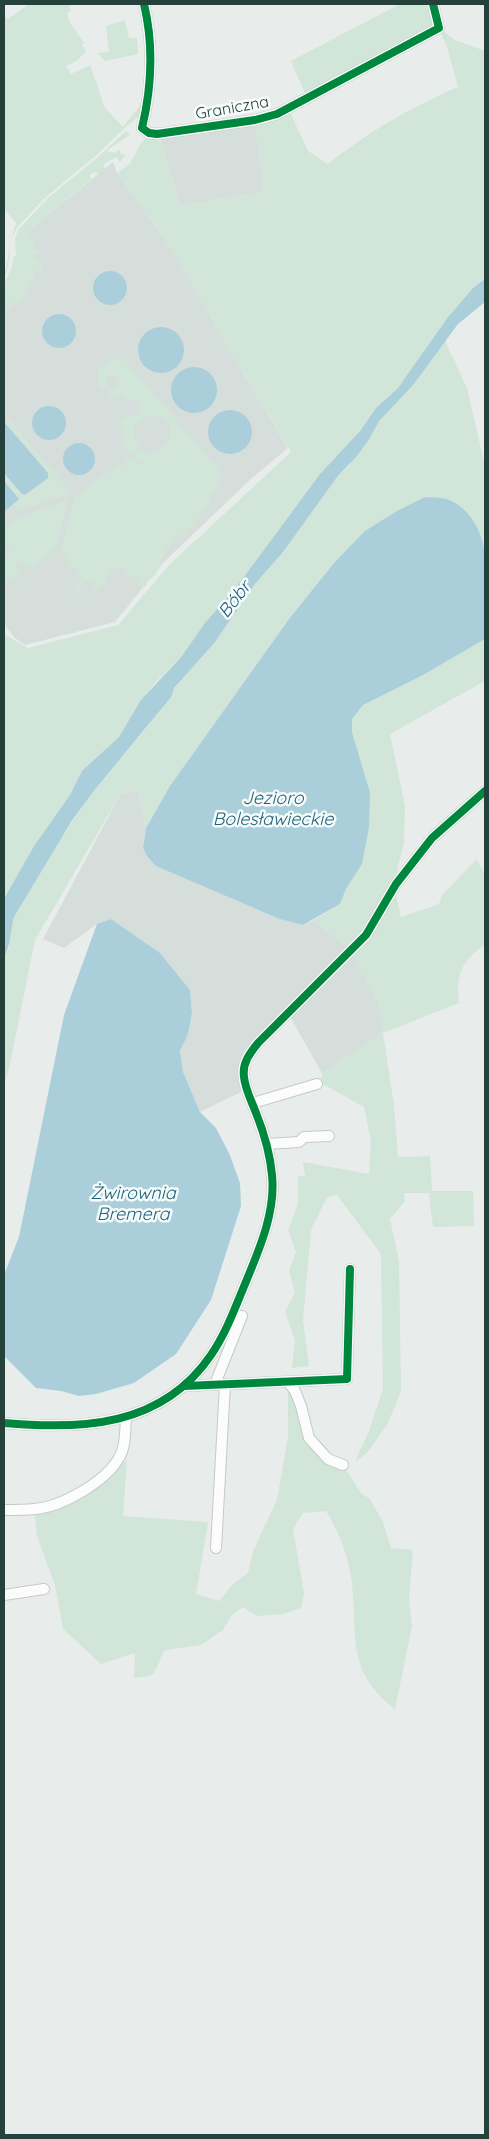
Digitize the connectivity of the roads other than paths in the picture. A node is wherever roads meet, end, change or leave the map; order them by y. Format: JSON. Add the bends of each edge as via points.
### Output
{"nodes":[{"id":1,"x":144,"y":4,"type":"edge"},
{"id":2,"x":433,"y":4,"type":"edge"},
{"id":3,"x":485,"y":791,"type":"edge"},
{"id":4,"x":317,"y":1084,"type":"dead end"},
{"id":5,"x":252,"y":1103,"type":"junction"},
{"id":6,"x":329,"y":1136,"type":"dead end"},
{"id":7,"x":267,"y":1144,"type":"junction"},
{"id":8,"x":350,"y":1269,"type":"dead end"},
{"id":9,"x":242,"y":1316,"type":"dead end"},
{"id":10,"x":288,"y":1382,"type":"junction"},
{"id":11,"x":220,"y":1384,"type":"junction"},
{"id":12,"x":184,"y":1386,"type":"junction"},
{"id":13,"x":126,"y":1418,"type":"junction"},
{"id":14,"x":4,"y":1423,"type":"edge"},
{"id":15,"x":343,"y":1465,"type":"dead end"},
{"id":16,"x":4,"y":1510,"type":"edge"},
{"id":17,"x":216,"y":1548,"type":"dead end"},
{"id":18,"x":44,"y":1589,"type":"dead end"},
{"id":19,"x":4,"y":1595,"type":"edge"}],
"edges":[{"from":1,"to":2,"type":"street","name":"Graniczna","via":[[152,57],[142,128],[157,134],[277,114],[438,28]]},
{"from":3,"to":5,"type":"street","via":[[432,838],[396,884],[366,935],[252,1051],[246,1060],[244,1078]]},
{"from":4,"to":5,"type":"street"},
{"from":5,"to":7,"type":"street"},
{"from":6,"to":7,"type":"street"},
{"from":7,"to":12,"type":"street","via":[[272,1201],[260,1244],[226,1330],[204,1365]]},
{"from":8,"to":10,"type":"street","via":[[347,1379]]},
{"from":9,"to":11,"type":"street"},
{"from":10,"to":11,"type":"street"},
{"from":10,"to":15,"type":"street","via":[[301,1406],[309,1438],[328,1459]]},
{"from":11,"to":12,"type":"street"},
{"from":11,"to":17,"type":"street"},
{"from":12,"to":13,"type":"street"},
{"from":13,"to":14,"type":"street","via":[[68,1426]]},
{"from":13,"to":16,"type":"street","via":[[120,1456],[109,1472],[94,1484],[46,1507]]},
{"from":18,"to":19,"type":"street"}]}
